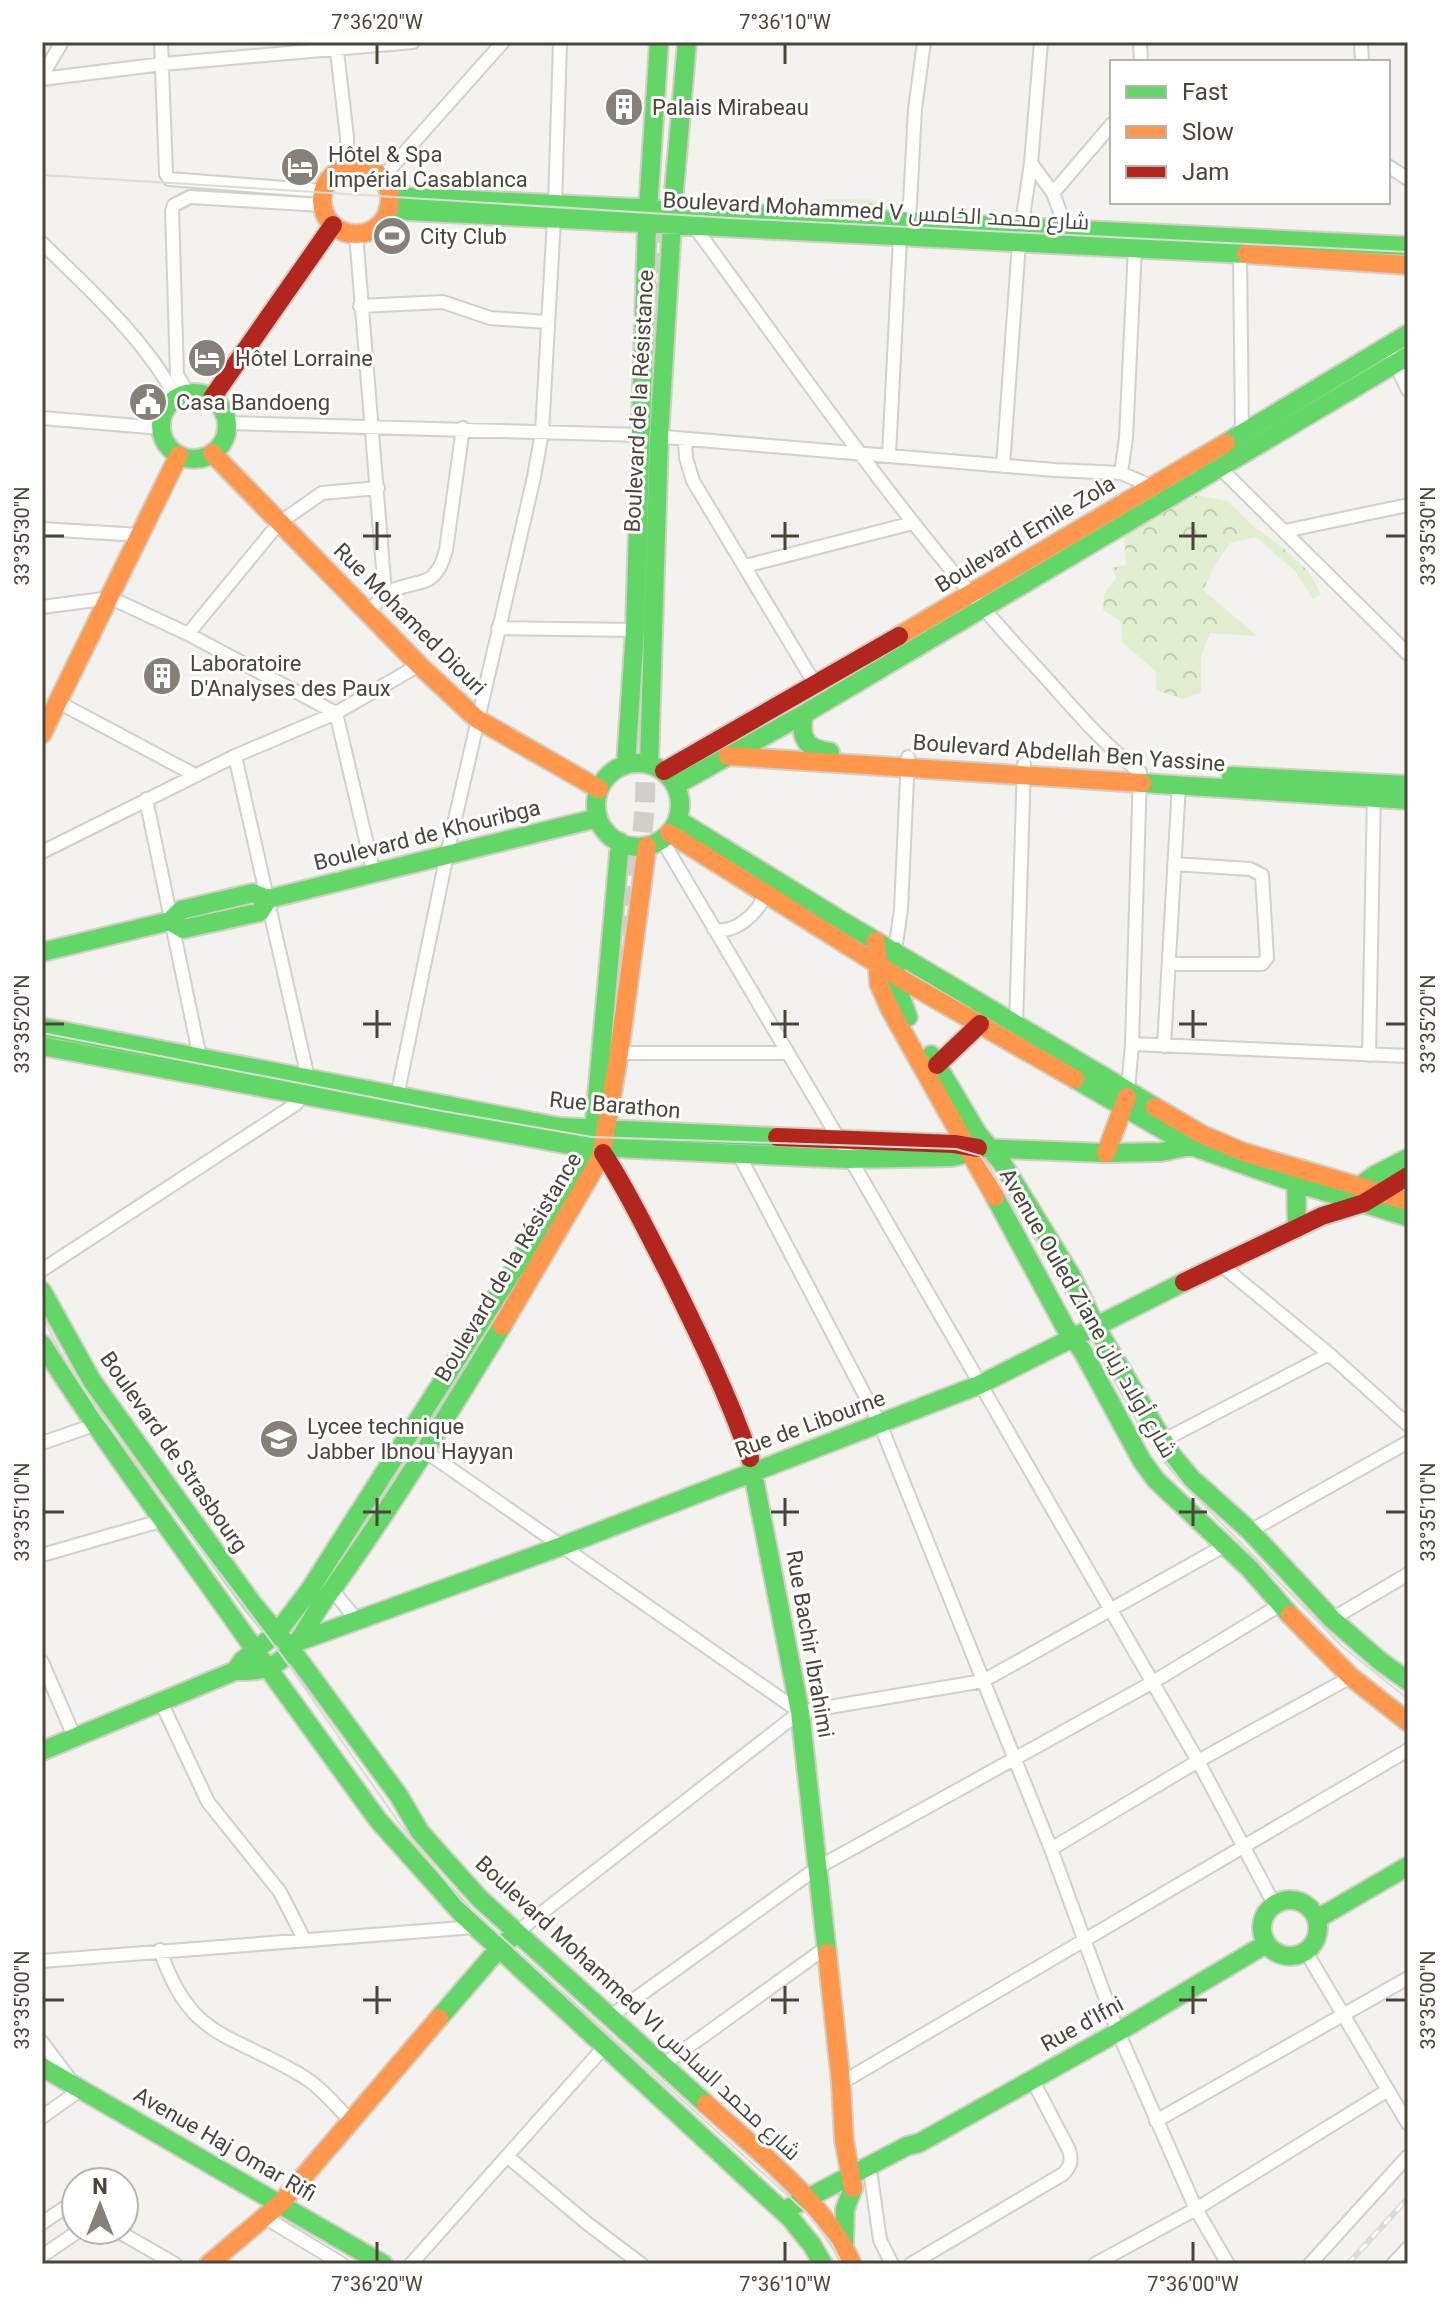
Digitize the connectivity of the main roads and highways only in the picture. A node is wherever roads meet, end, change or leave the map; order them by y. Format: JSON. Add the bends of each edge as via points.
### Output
{"nodes":[{"id":1,"x":659,"y":42,"type":"edge"},
{"id":2,"x":674,"y":42,"type":"edge"},
{"id":3,"x":681,"y":42,"type":"edge"},
{"id":4,"x":687,"y":42,"type":"edge"},
{"id":5,"x":389,"y":203,"type":"junction"},
{"id":6,"x":648,"y":217,"type":"junction"},
{"id":7,"x":673,"y":218,"type":"junction"},
{"id":8,"x":333,"y":225,"type":"junction"},
{"id":9,"x":904,"y":230,"type":"junction"},
{"id":10,"x":1021,"y":235,"type":"junction"},
{"id":11,"x":1408,"y":246,"type":"edge"},
{"id":12,"x":1408,"y":265,"type":"edge"},
{"id":13,"x":1408,"y":334,"type":"edge"},
{"id":14,"x":1396,"y":356,"type":"edge"},
{"id":15,"x":212,"y":398,"type":"junction"},
{"id":16,"x":650,"y":436,"type":"junction"},
{"id":17,"x":212,"y":453,"type":"junction"},
{"id":18,"x":179,"y":455,"type":"junction"},
{"id":19,"x":975,"y":602,"type":"junction"},
{"id":20,"x":804,"y":714,"type":"junction"},
{"id":21,"x":42,"y":734,"type":"edge"},
{"id":22,"x":726,"y":755,"type":"junction"},
{"id":23,"x":908,"y":762,"type":"junction"},
{"id":24,"x":626,"y":764,"type":"junction"},
{"id":25,"x":663,"y":773,"type":"junction"},
{"id":26,"x":1140,"y":776,"type":"junction"},
{"id":27,"x":1408,"y":785,"type":"edge"},
{"id":28,"x":599,"y":789,"type":"junction"},
{"id":29,"x":1374,"y":790,"type":"junction"},
{"id":30,"x":1408,"y":800,"type":"edge"},
{"id":31,"x":598,"y":818,"type":"junction"},
{"id":32,"x":664,"y":835,"type":"junction"},
{"id":33,"x":620,"y":842,"type":"junction"},
{"id":34,"x":876,"y":941,"type":"junction"},
{"id":35,"x":895,"y":951,"type":"junction"},
{"id":36,"x":42,"y":952,"type":"edge"},
{"id":37,"x":875,"y":961,"type":"junction"},
{"id":38,"x":895,"y":973,"type":"junction"},
{"id":39,"x":980,"y":1024,"type":"junction"},
{"id":40,"x":42,"y":1027,"type":"edge"},
{"id":41,"x":42,"y":1046,"type":"edge"},
{"id":42,"x":937,"y":1065,"type":"junction"},
{"id":43,"x":306,"y":1087,"type":"junction"},
{"id":44,"x":1126,"y":1098,"type":"junction"},
{"id":45,"x":600,"y":1142,"type":"junction"},
{"id":46,"x":1191,"y":1146,"type":"junction"},
{"id":47,"x":969,"y":1149,"type":"junction"},
{"id":48,"x":992,"y":1150,"type":"junction"},
{"id":49,"x":1106,"y":1153,"type":"junction"},
{"id":50,"x":1408,"y":1158,"type":"edge"},
{"id":51,"x":1408,"y":1176,"type":"edge"},
{"id":52,"x":1296,"y":1183,"type":"junction"},
{"id":53,"x":1380,"y":1192,"type":"junction"},
{"id":54,"x":1362,"y":1194,"type":"junction"},
{"id":55,"x":1344,"y":1197,"type":"junction"},
{"id":56,"x":569,"y":1198,"type":"dead end"},
{"id":57,"x":1408,"y":1201,"type":"edge"},
{"id":58,"x":1322,"y":1216,"type":"junction"},
{"id":59,"x":1408,"y":1217,"type":"edge"},
{"id":60,"x":1297,"y":1228,"type":"junction"},
{"id":61,"x":42,"y":1291,"type":"edge"},
{"id":62,"x":1096,"y":1327,"type":"junction"},
{"id":63,"x":1073,"y":1339,"type":"junction"},
{"id":64,"x":42,"y":1344,"type":"edge"},
{"id":65,"x":754,"y":1470,"type":"junction"},
{"id":66,"x":322,"y":1594,"type":"junction"},
{"id":67,"x":277,"y":1633,"type":"junction"},
{"id":68,"x":296,"y":1645,"type":"junction"},
{"id":69,"x":255,"y":1650,"type":"junction"},
{"id":70,"x":269,"y":1669,"type":"junction"},
{"id":71,"x":235,"y":1671,"type":"junction"},
{"id":72,"x":1408,"y":1681,"type":"edge"},
{"id":73,"x":1408,"y":1722,"type":"edge"},
{"id":74,"x":79,"y":1730,"type":"junction"},
{"id":75,"x":42,"y":1741,"type":"edge"},
{"id":76,"x":42,"y":1751,"type":"edge"},
{"id":77,"x":42,"y":1761,"type":"edge"},
{"id":78,"x":1408,"y":1866,"type":"edge"},
{"id":79,"x":1317,"y":1919,"type":"junction"},
{"id":80,"x":517,"y":1932,"type":"junction"},
{"id":81,"x":1266,"y":1944,"type":"junction"},
{"id":82,"x":500,"y":1949,"type":"junction"},
{"id":83,"x":42,"y":2067,"type":"edge"},
{"id":84,"x":860,"y":2177,"type":"junction"},
{"id":85,"x":281,"y":2203,"type":"junction"},
{"id":86,"x":811,"y":2204,"type":"junction"},
{"id":87,"x":787,"y":2215,"type":"junction"},
{"id":88,"x":844,"y":2245,"type":"junction"},
{"id":89,"x":209,"y":2264,"type":"edge"},
{"id":90,"x":383,"y":2264,"type":"edge"},
{"id":91,"x":823,"y":2264,"type":"edge"},
{"id":92,"x":852,"y":2264,"type":"edge"}],
"edges":[{"from":1,"to":6,"type":"main road","name":"Boulevard de la Résistance"},
{"from":2,"to":3,"type":"main road","via":[[669,180]]},
{"from":4,"to":7,"type":"main road","name":"Boulevard de la Résistance"},
{"from":5,"to":6,"type":"main road","name":"Boulevard Mohammed V شارع محمد الخامس"},
{"from":5,"to":8,"type":"main road","via":[[375,228],[356,234]]},
{"from":5,"to":8,"type":"main road","via":[[382,178],[365,167],[347,167],[332,176],[322,198]]},
{"from":6,"to":7,"type":"main road","name":"Boulevard Mohammed V شارع محمد الخامس"},
{"from":6,"to":16,"type":"main road","name":"Boulevard de la Résistance"},
{"from":7,"to":9,"type":"main road","name":"Boulevard Mohammed V شارع محمد الخامس"},
{"from":7,"to":9,"type":"main road","name":"Boulevard Mohammed V شارع محمد الخامس","via":[[694,226]]},
{"from":7,"to":16,"type":"main road","name":"Boulevard de la Résistance"},
{"from":8,"to":15,"type":"main road"},
{"from":9,"to":10,"type":"main road","name":"Boulevard Mohammed V شارع محمد الخامس"},
{"from":10,"to":11,"type":"main road","name":"Boulevard Mohammed V شارع محمد الخامس","via":[[1066,228]]},
{"from":10,"to":12,"type":"main road","name":"Boulevard Mohammed V شارع محمد الخامس"},
{"from":13,"to":14,"type":"main road","name":"Boulevard Emile Zola"},
{"from":14,"to":19,"type":"main road","name":"Boulevard Emile Zola","via":[[1219,467]]},
{"from":14,"to":19,"type":"main road","name":"Boulevard Emile Zola","via":[[1242,433],[1151,486]]},
{"from":15,"to":17,"type":"main road","via":[[226,423],[223,441]]},
{"from":15,"to":18,"type":"main road","via":[[200,393],[182,396],[164,411],[165,443]]},
{"from":16,"to":24,"type":"main road","name":"Boulevard de la Résistance"},
{"from":16,"to":25,"type":"main road","name":"Boulevard de la Résistance"},
{"from":17,"to":18,"type":"main road"},
{"from":17,"to":28,"type":"main road","name":"Rue Mohamed Diouri","via":[[477,719]]},
{"from":18,"to":21,"type":"main road"},
{"from":19,"to":20,"type":"main road","name":"Boulevard Emile Zola"},
{"from":19,"to":25,"type":"main road","name":"Boulevard Emile Zola","via":[[815,684]]},
{"from":20,"to":22,"type":"main road","name":"Boulevard Emile Zola"},
{"from":20,"to":23,"type":"main road","name":"Boulevard Abdellah Ben Yassine","via":[[801,738],[813,749]]},
{"from":22,"to":23,"type":"main road","name":"Boulevard Abdellah Ben Yassine"},
{"from":22,"to":25,"type":"main road","name":"Boulevard Emile Zola"},
{"from":23,"to":26,"type":"main road","name":"Boulevard Abdellah Ben Yassine"},
{"from":24,"to":25,"type":"main road"},
{"from":24,"to":28,"type":"main road","via":[[611,772]]},
{"from":25,"to":32,"type":"main road","via":[[680,801]]},
{"from":26,"to":29,"type":"main road","name":"Boulevard Abdellah Ben Yassine"},
{"from":26,"to":29,"type":"main road","name":"Boulevard Abdellah Ben Yassine","via":[[1179,784]]},
{"from":27,"to":29,"type":"main road","name":"Boulevard Abdellah Ben Yassine"},
{"from":28,"to":31,"type":"main road"},
{"from":29,"to":30,"type":"main road","name":"Boulevard Abdellah Ben Yassine"},
{"from":31,"to":33,"type":"main road"},
{"from":31,"to":36,"type":"main road","name":"Boulevard de Khouribga","via":[[268,899],[260,912],[183,929],[170,921]]},
{"from":32,"to":33,"type":"main road","via":[[635,847]]},
{"from":32,"to":34,"type":"main road"},
{"from":32,"to":37,"type":"main road"},
{"from":32,"to":45,"type":"main road","name":"Boulevard de la Résistance"},
{"from":33,"to":45,"type":"main road","name":"Boulevard de la Résistance"},
{"from":34,"to":35,"type":"main road"},
{"from":34,"to":37,"type":"main road","name":"Avenue Ouled Ziane شارع أولاد زيان"},
{"from":35,"to":38,"type":"main road","name":"Avenue Ouled Ziane شارع أولاد زيان"},
{"from":35,"to":44,"type":"main road"},
{"from":37,"to":38,"type":"main road"},
{"from":37,"to":47,"type":"main road","name":"Avenue Ouled Ziane شارع أولاد زيان","via":[[890,1009]]},
{"from":38,"to":39,"type":"main road"},
{"from":38,"to":42,"type":"main road","name":"Avenue Ouled Ziane شارع أولاد زيان","via":[[904,1009]]},
{"from":39,"to":42,"type":"main road"},
{"from":39,"to":44,"type":"main road"},
{"from":40,"to":43,"type":"main road","name":"Rue Barathon","via":[[200,1058]]},
{"from":41,"to":43,"type":"main road"},
{"from":42,"to":48,"type":"main road","name":"Avenue Ouled Ziane شارع أولاد زيان"},
{"from":43,"to":45,"type":"main road","name":"Rue Barathon","via":[[397,1097],[560,1127]]},
{"from":43,"to":45,"type":"main road","via":[[566,1145]]},
{"from":44,"to":46,"type":"main road"},
{"from":44,"to":49,"type":"main road"},
{"from":44,"to":54,"type":"main road","via":[[1243,1152]]},
{"from":45,"to":47,"type":"main road","name":"Rue Barathon","via":[[840,1141]]},
{"from":45,"to":47,"type":"main road","via":[[849,1159],[952,1157]]},
{"from":45,"to":65,"type":"main road","name":"Rue Bachir Ibrahimi","via":[[701,1338]]},
{"from":45,"to":66,"type":"main road","name":"Boulevard de la Résistance","via":[[417,1425]]},
{"from":45,"to":66,"type":"main road","name":"Boulevard de la Résistance","via":[[513,1308],[425,1451]]},
{"from":46,"to":49,"type":"main road"},
{"from":46,"to":52,"type":"main road"},
{"from":47,"to":48,"type":"main road"},
{"from":47,"to":63,"type":"main road","name":"Avenue Ouled Ziane شارع أولاد زيان"},
{"from":48,"to":49,"type":"main road"},
{"from":48,"to":62,"type":"main road","name":"Avenue Ouled Ziane شارع أولاد زيان","via":[[1072,1277]]},
{"from":50,"to":54,"type":"main road"},
{"from":51,"to":53,"type":"main road"},
{"from":52,"to":55,"type":"main road"},
{"from":52,"to":60,"type":"main road"},
{"from":53,"to":54,"type":"main road"},
{"from":53,"to":57,"type":"main road"},
{"from":54,"to":55,"type":"main road"},
{"from":54,"to":58,"type":"main road"},
{"from":54,"to":59,"type":"main road"},
{"from":55,"to":58,"type":"main road"},
{"from":56,"to":66,"type":"main road","via":[[326,1575]]},
{"from":58,"to":60,"type":"main road","name":"Rue de Libourne"},
{"from":60,"to":62,"type":"main road","name":"Rue de Libourne"},
{"from":61,"to":67,"type":"main road","name":"Boulevard de Strasbourg","via":[[92,1381]]},
{"from":62,"to":63,"type":"main road","name":"Rue de Libourne"},
{"from":62,"to":72,"type":"main road","name":"Avenue Ouled Ziane شارع أولاد زيان","via":[[1162,1441],[1191,1478],[1250,1531],[1332,1619]]},
{"from":63,"to":65,"type":"main road","name":"Rue de Libourne","via":[[979,1385]]},
{"from":63,"to":73,"type":"main road","name":"Avenue Ouled Ziane شارع أولاد زيان","via":[[1148,1471],[1351,1677]]},
{"from":64,"to":69,"type":"main road"},
{"from":65,"to":68,"type":"main road","name":"Rue de Libourne"},
{"from":65,"to":84,"type":"main road","name":"Rue Bachir Ibrahimi","via":[[800,1712],[844,2129]]},
{"from":66,"to":67,"type":"main road","name":"Boulevard de la Résistance"},
{"from":66,"to":68,"type":"main road","name":"Boulevard de la Résistance"},
{"from":67,"to":68,"type":"main road","name":"Boulevard Mohammed VI شارع محمد السادس"},
{"from":67,"to":69,"type":"main road","name":"Boulevard de la Résistance"},
{"from":68,"to":70,"type":"main road","name":"Boulevard de la Résistance"},
{"from":68,"to":80,"type":"main road","name":"Boulevard Mohammed VI شارع محمد السادس","via":[[322,1694],[420,1832]]},
{"from":69,"to":70,"type":"main road"},
{"from":69,"to":71,"type":"main road","name":"Boulevard de la Résistance"},
{"from":70,"to":71,"type":"main road","name":"Boulevard de la Résistance","via":[[254,1674]]},
{"from":70,"to":82,"type":"main road","via":[[378,1820]]},
{"from":71,"to":74,"type":"main road","name":"Boulevard de la Résistance"},
{"from":74,"to":75,"type":"main road","name":"Boulevard de la Résistance"},
{"from":74,"to":76,"type":"main road"},
{"from":74,"to":77,"type":"main road","name":"Boulevard de la Résistance","via":[[84,1743]]},
{"from":78,"to":79,"type":"main road"},
{"from":79,"to":81,"type":"main road","via":[[1317,1937],[1306,1952],[1284,1956]]},
{"from":79,"to":81,"type":"main road","via":[[1303,1903],[1274,1904],[1262,1922]]},
{"from":80,"to":82,"type":"main road"},
{"from":80,"to":86,"type":"main road","name":"Boulevard Mohammed VI شارع محمد السادس"},
{"from":81,"to":84,"type":"main road","name":"Rue d'Ifni"},
{"from":82,"to":85,"type":"main road"},
{"from":82,"to":87,"type":"main road"},
{"from":83,"to":85,"type":"main road","name":"Avenue Haj Omar Rifi"},
{"from":84,"to":86,"type":"main road","name":"Rue d'Ifni"},
{"from":84,"to":88,"type":"main road","name":"Rue Bachir Ibrahimi","via":[[845,2209]]},
{"from":85,"to":89,"type":"main road"},
{"from":85,"to":90,"type":"main road","name":"Avenue Haj Omar Rifi"},
{"from":86,"to":87,"type":"main road","name":"Rue d'Ifni"},
{"from":86,"to":88,"type":"main road","name":"Boulevard Mohammed VI شارع محمد السادس"},
{"from":87,"to":91,"type":"main road"},
{"from":88,"to":92,"type":"main road","name":"Boulevard Mohammed VI شارع محمد السادس"}]}
